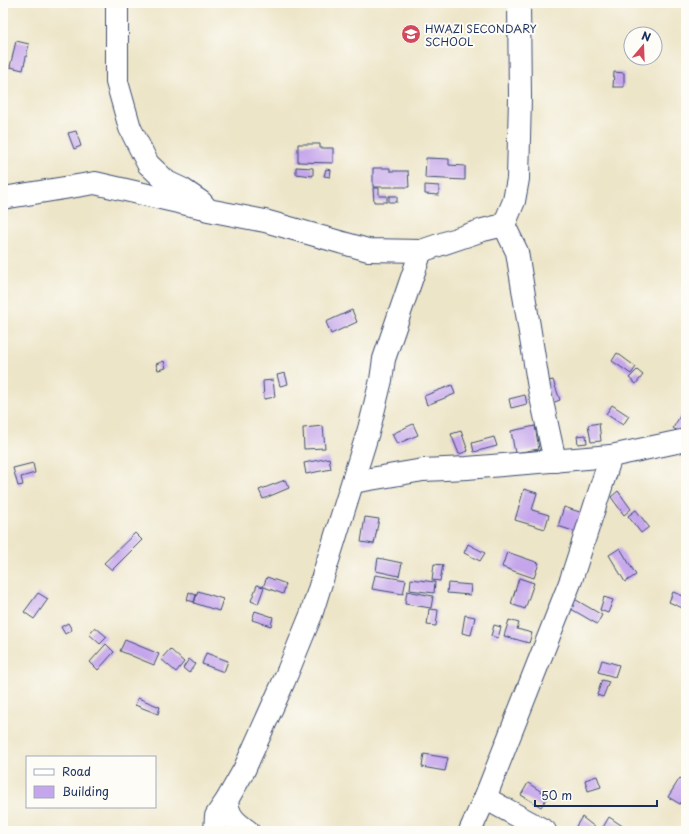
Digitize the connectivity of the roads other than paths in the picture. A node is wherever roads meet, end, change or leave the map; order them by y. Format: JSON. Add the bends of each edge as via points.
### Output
{"nodes":[{"id":1,"x":519,"y":3,"type":"edge"},
{"id":2,"x":113,"y":6,"type":"edge"},
{"id":3,"x":3,"y":198,"type":"edge"},
{"id":4,"x":208,"y":210,"type":"junction"},
{"id":5,"x":504,"y":225,"type":"junction"},
{"id":6,"x":421,"y":251,"type":"junction"},
{"id":7,"x":678,"y":442,"type":"edge"},
{"id":8,"x":611,"y":456,"type":"junction"},
{"id":9,"x":686,"y":459,"type":"edge"},
{"id":10,"x":555,"y":461,"type":"junction"},
{"id":11,"x":353,"y":482,"type":"junction"},
{"id":12,"x":485,"y":798,"type":"junction"},
{"id":13,"x":227,"y":800,"type":"junction"},
{"id":14,"x":215,"y":831,"type":"edge"},
{"id":15,"x":248,"y":831,"type":"edge"},
{"id":16,"x":470,"y":831,"type":"edge"},
{"id":17,"x":545,"y":831,"type":"edge"}],
"edges":[{"from":1,"to":5,"type":"street","via":[[518,179],[514,201]]},
{"from":2,"to":4,"type":"street","via":[[117,82],[130,128],[148,164],[167,182],[201,202]]},
{"from":3,"to":4,"type":"street","via":[[95,183]]},
{"from":4,"to":6,"type":"street","via":[[265,221],[368,250]]},
{"from":5,"to":6,"type":"street"},
{"from":5,"to":10,"type":"street","via":[[517,252],[539,388]]},
{"from":6,"to":11,"type":"street","via":[[384,359],[375,405]]},
{"from":7,"to":8,"type":"street"},
{"from":7,"to":9,"type":"street"},
{"from":8,"to":10,"type":"street"},
{"from":8,"to":12,"type":"street","via":[[571,580]]},
{"from":10,"to":11,"type":"street","via":[[423,470]]},
{"from":11,"to":13,"type":"street","via":[[311,615],[284,681]]},
{"from":12,"to":16,"type":"street"},
{"from":12,"to":17,"type":"street"},
{"from":13,"to":14,"type":"street","via":[[216,816]]},
{"from":13,"to":15,"type":"street","via":[[228,811],[237,824]]}]}
